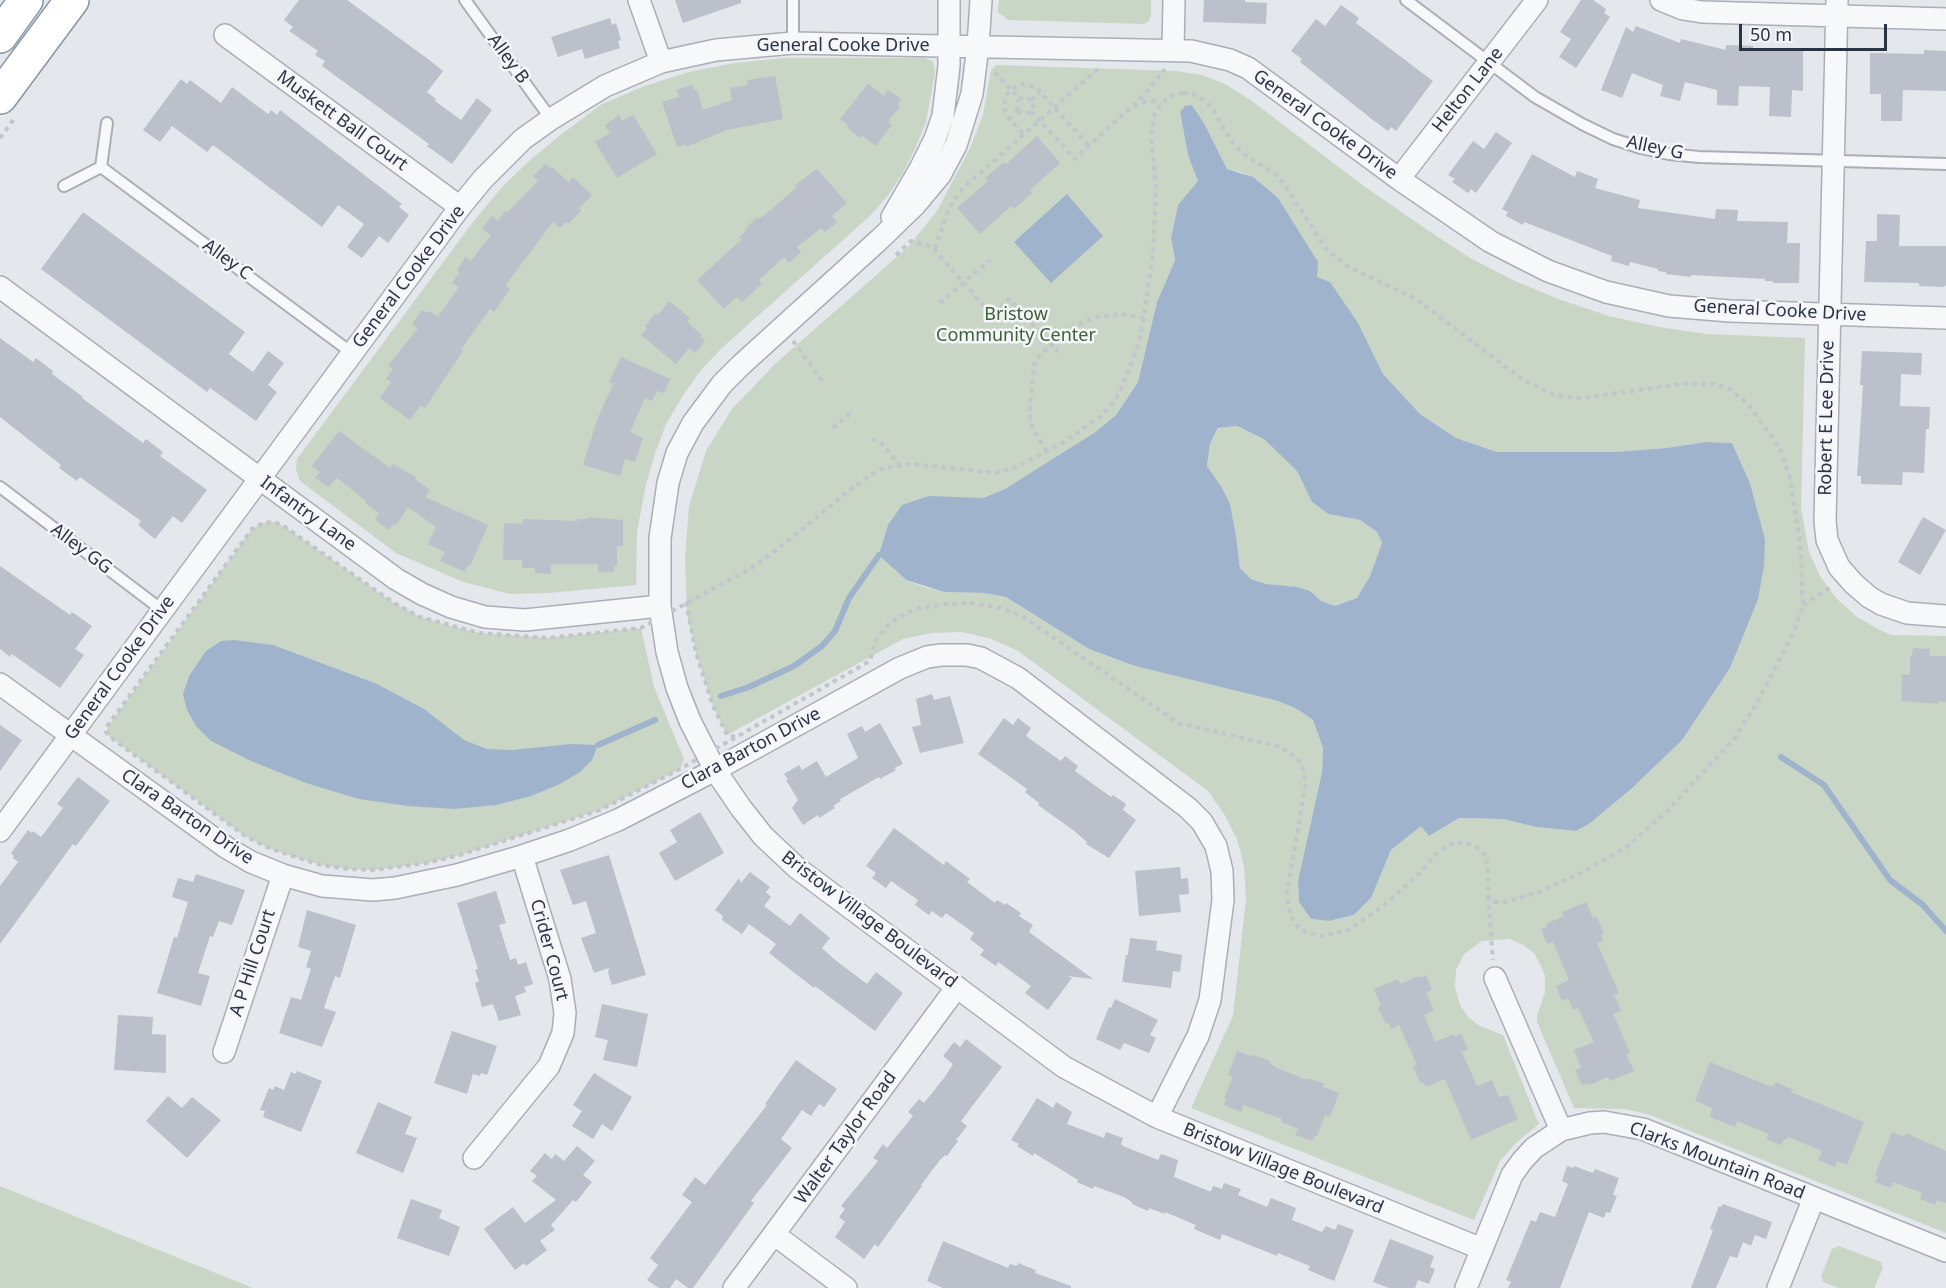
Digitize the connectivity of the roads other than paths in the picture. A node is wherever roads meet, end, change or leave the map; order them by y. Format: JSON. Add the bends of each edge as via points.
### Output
{"nodes":[{"id":1,"x":26,"y":0,"type":"edge"},
{"id":2,"x":72,"y":0,"type":"edge"},
{"id":3,"x":465,"y":0,"type":"edge"},
{"id":4,"x":639,"y":0,"type":"edge"},
{"id":5,"x":793,"y":0,"type":"edge"},
{"id":6,"x":949,"y":0,"type":"edge"},
{"id":7,"x":981,"y":0,"type":"edge"},
{"id":8,"x":1174,"y":0,"type":"edge"},
{"id":9,"x":1406,"y":0,"type":"edge"},
{"id":10,"x":1537,"y":0,"type":"edge"},
{"id":11,"x":1660,"y":0,"type":"edge"},
{"id":12,"x":1837,"y":8,"type":"edge"},
{"id":13,"x":1946,"y":19,"type":"edge"},
{"id":14,"x":225,"y":35,"type":"dead end"},
{"id":15,"x":0,"y":36,"type":"edge"},
{"id":16,"x":793,"y":43,"type":"junction"},
{"id":17,"x":949,"y":46,"type":"junction"},
{"id":18,"x":978,"y":46,"type":"junction"},
{"id":19,"x":1173,"y":50,"type":"junction"},
{"id":20,"x":661,"y":62,"type":"junction"},
{"id":21,"x":1490,"y":62,"type":"junction"},
{"id":22,"x":0,"y":97,"type":"edge"},
{"id":23,"x":551,"y":119,"type":"junction"},
{"id":24,"x":107,"y":123,"type":"dead end"},
{"id":25,"x":1834,"y":161,"type":"junction"},
{"id":26,"x":1946,"y":164,"type":"edge"},
{"id":27,"x":101,"y":167,"type":"junction"},
{"id":28,"x":1399,"y":179,"type":"junction"},
{"id":29,"x":64,"y":186,"type":"dead end"},
{"id":30,"x":460,"y":207,"type":"junction"},
{"id":31,"x":880,"y":239,"type":"junction"},
{"id":32,"x":0,"y":287,"type":"edge"},
{"id":33,"x":1830,"y":314,"type":"junction"},
{"id":34,"x":1946,"y":318,"type":"edge"},
{"id":35,"x":352,"y":353,"type":"junction"},
{"id":36,"x":259,"y":479,"type":"junction"},
{"id":37,"x":0,"y":487,"type":"edge"},
{"id":38,"x":162,"y":610,"type":"junction"},
{"id":39,"x":660,"y":611,"type":"junction"},
{"id":40,"x":1946,"y":616,"type":"edge"},
{"id":41,"x":0,"y":684,"type":"edge"},
{"id":42,"x":70,"y":735,"type":"junction"},
{"id":43,"x":715,"y":770,"type":"junction"},
{"id":44,"x":0,"y":831,"type":"edge"},
{"id":45,"x":522,"y":856,"type":"junction"},
{"id":46,"x":282,"y":875,"type":"junction"},
{"id":47,"x":1495,"y":978,"type":"road end"},
{"id":48,"x":957,"y":987,"type":"junction"},
{"id":49,"x":224,"y":1052,"type":"dead end"},
{"id":50,"x":1157,"y":1117,"type":"junction"},
{"id":51,"x":1561,"y":1130,"type":"junction"},
{"id":52,"x":474,"y":1158,"type":"dead end"},
{"id":53,"x":1814,"y":1198,"type":"junction"},
{"id":54,"x":775,"y":1235,"type":"junction"},
{"id":55,"x":1482,"y":1249,"type":"junction"},
{"id":56,"x":1946,"y":1251,"type":"edge"},
{"id":57,"x":734,"y":1288,"type":"edge"},
{"id":58,"x":846,"y":1288,"type":"edge"},
{"id":59,"x":1466,"y":1288,"type":"edge"},
{"id":60,"x":1779,"y":1288,"type":"edge"}],
"edges":[{"from":1,"to":15,"type":"highway"},
{"from":2,"to":22,"type":"highway"},
{"from":3,"to":23,"type":"lane","name":"Alley B"},
{"from":4,"to":20,"type":"street"},
{"from":5,"to":16,"type":"lane"},
{"from":6,"to":17,"type":"street","name":"Bristow Village Boulevard"},
{"from":7,"to":18,"type":"street","name":"Bristow Village Boulevard"},
{"from":8,"to":19,"type":"street"},
{"from":9,"to":21,"type":"lane","name":"Alley G"},
{"from":10,"to":21,"type":"street","name":"Helton Lane"},
{"from":11,"to":12,"type":"street","via":[[1702,12]]},
{"from":12,"to":13,"type":"street"},
{"from":12,"to":25,"type":"street","name":"Robert E Lee Drive"},
{"from":14,"to":30,"type":"street","name":"Muskett Ball Court"},
{"from":16,"to":17,"type":"street","name":"General Cooke Drive"},
{"from":16,"to":20,"type":"street","name":"General Cooke Drive","via":[[716,50]]},
{"from":17,"to":18,"type":"street","name":"General Cooke Drive"},
{"from":17,"to":31,"type":"street","name":"Bristow Village Boulevard","via":[[947,93],[935,139]]},
{"from":18,"to":19,"type":"street","name":"General Cooke Drive"},
{"from":18,"to":31,"type":"street","name":"Bristow Village Boulevard","via":[[972,94],[956,145],[940,175]]},
{"from":19,"to":28,"type":"street","name":"General Cooke Drive","via":[[1210,55],[1248,68]]},
{"from":20,"to":23,"type":"street","name":"General Cooke Drive","via":[[605,86]]},
{"from":21,"to":25,"type":"lane","name":"Alley G","via":[[1535,97],[1582,124],[1641,148],[1699,157]]},
{"from":21,"to":28,"type":"street","name":"Helton Lane"},
{"from":23,"to":30,"type":"street","name":"General Cooke Drive","via":[[503,158]]},
{"from":24,"to":27,"type":"lane"},
{"from":25,"to":26,"type":"lane","name":"Alley G"},
{"from":25,"to":33,"type":"street","name":"Robert E Lee Drive"},
{"from":27,"to":29,"type":"lane"},
{"from":27,"to":35,"type":"lane","name":"Alley C"},
{"from":28,"to":33,"type":"street","name":"General Cooke Drive","via":[[1500,247],[1548,271],[1606,292],[1669,306]]},
{"from":30,"to":35,"type":"street","name":"General Cooke Drive"},
{"from":31,"to":39,"type":"street","name":"Bristow Village Boulevard","via":[[722,384],[693,423],[677,453],[668,483],[660,538]]},
{"from":32,"to":36,"type":"street","name":"Infantry Lane"},
{"from":33,"to":34,"type":"street","name":"General Cooke Drive"},
{"from":33,"to":40,"type":"street","name":"Robert E Lee Drive","via":[[1825,521],[1833,556],[1847,577],[1869,597],[1895,610]]},
{"from":35,"to":36,"type":"street","name":"General Cooke Drive"},
{"from":36,"to":38,"type":"street","name":"General Cooke Drive"},
{"from":36,"to":39,"type":"street","name":"Infantry Lane","via":[[396,579],[451,607],[485,617],[525,620]]},
{"from":37,"to":38,"type":"lane","name":"Alley GG"},
{"from":38,"to":42,"type":"street","name":"General Cooke Drive"},
{"from":39,"to":43,"type":"street","name":"Bristow Village Boulevard","via":[[677,688]]},
{"from":41,"to":42,"type":"street","name":"Clara Barton Drive"},
{"from":42,"to":44,"type":"street","name":"General Cooke Drive"},
{"from":42,"to":46,"type":"street","name":"Clara Barton Drive","via":[[227,848]]},
{"from":43,"to":45,"type":"street","name":"Clara Barton Drive","via":[[618,820]]},
{"from":43,"to":48,"type":"street","name":"Bristow Village Boulevard","via":[[764,836],[796,868]]},
{"from":43,"to":50,"type":"street","name":"Clara Barton Drive","via":[[900,668],[927,657],[967,655],[981,658],[1018,678],[1188,807],[1216,846],[1223,900],[1214,983],[1206,1017]]},
{"from":45,"to":46,"type":"street","name":"Clara Barton Drive","via":[[395,888],[338,888]]},
{"from":45,"to":52,"type":"street","name":"Crider Court","via":[[560,979],[565,1013],[563,1033],[543,1074]]},
{"from":46,"to":49,"type":"street","name":"A P Hill Court"},
{"from":47,"to":51,"type":"street"},
{"from":48,"to":50,"type":"street","name":"Bristow Village Boulevard","via":[[1064,1067]]},
{"from":48,"to":54,"type":"street","name":"Walter Taylor Road"},
{"from":50,"to":55,"type":"street","name":"Bristow Village Boulevard"},
{"from":51,"to":53,"type":"street","name":"Clarks Mountain Road","via":[[1604,1122],[1631,1126]]},
{"from":51,"to":55,"type":"street","name":"Clarks Mountain Road","via":[[1534,1148],[1512,1175]]},
{"from":53,"to":56,"type":"street","name":"Clarks Mountain Road"},
{"from":53,"to":60,"type":"street"},
{"from":54,"to":57,"type":"street","name":"Walter Taylor Road"},
{"from":54,"to":58,"type":"street"},
{"from":55,"to":59,"type":"street","name":"Clarks Mountain Road"}]}
